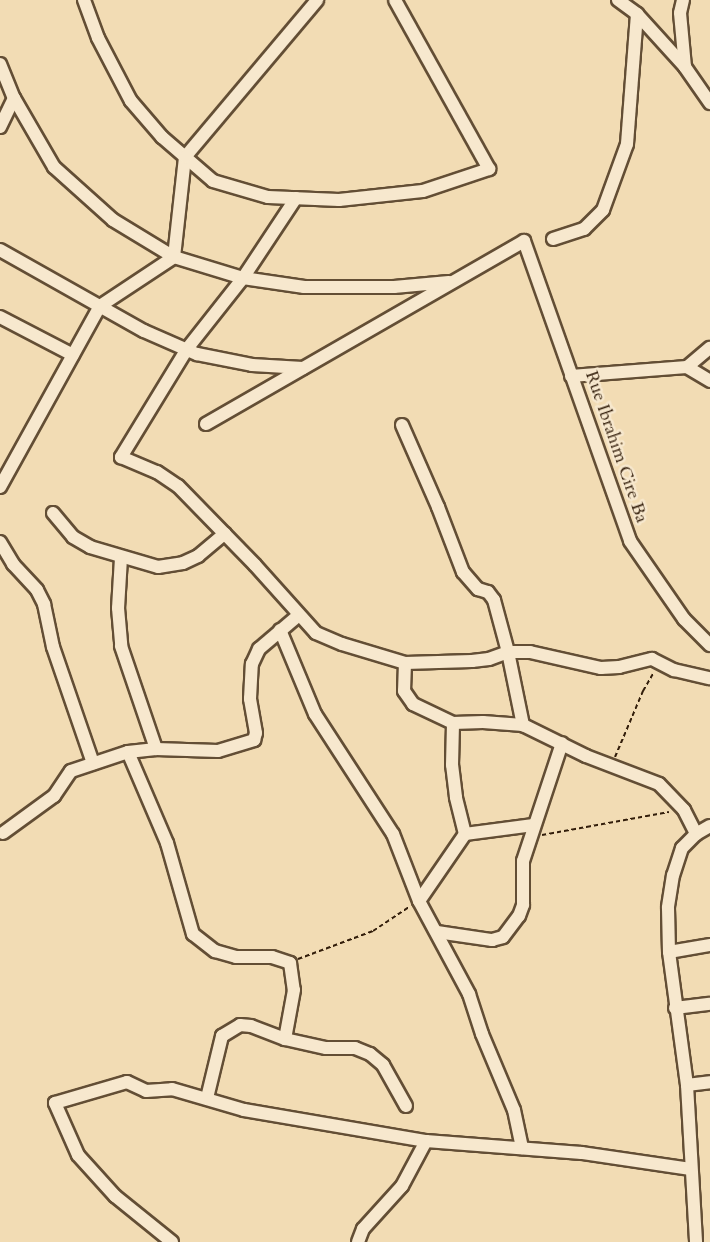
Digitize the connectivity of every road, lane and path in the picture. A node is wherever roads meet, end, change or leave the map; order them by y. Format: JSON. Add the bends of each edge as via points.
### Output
{"nodes":[{"id":1,"x":84,"y":0,"type":"edge"},
{"id":2,"x":317,"y":0,"type":"edge"},
{"id":3,"x":395,"y":0,"type":"edge"},
{"id":4,"x":618,"y":0,"type":"edge"},
{"id":5,"x":683,"y":0,"type":"edge"},
{"id":6,"x":637,"y":14,"type":"junction"},
{"id":7,"x":0,"y":64,"type":"edge"},
{"id":8,"x":685,"y":67,"type":"junction"},
{"id":9,"x":14,"y":98,"type":"junction"},
{"id":10,"x":710,"y":103,"type":"edge"},
{"id":11,"x":0,"y":127,"type":"edge"},
{"id":12,"x":185,"y":157,"type":"junction"},
{"id":13,"x":296,"y":198,"type":"junction"},
{"id":14,"x":552,"y":238,"type":"dead end"},
{"id":15,"x":0,"y":250,"type":"edge"},
{"id":16,"x":174,"y":257,"type":"junction"},
{"id":17,"x":243,"y":278,"type":"junction"},
{"id":18,"x":453,"y":282,"type":"junction"},
{"id":19,"x":100,"y":306,"type":"junction"},
{"id":20,"x":0,"y":317,"type":"edge"},
{"id":21,"x":710,"y":348,"type":"edge"},
{"id":22,"x":187,"y":350,"type":"junction"},
{"id":23,"x":73,"y":355,"type":"junction"},
{"id":24,"x":687,"y":367,"type":"junction"},
{"id":25,"x":304,"y":368,"type":"junction"},
{"id":26,"x":571,"y":376,"type":"junction"},
{"id":27,"x":710,"y":381,"type":"edge"},
{"id":28,"x":206,"y":424,"type":"dead end"},
{"id":29,"x":402,"y":425,"type":"dead end"},
{"id":30,"x":0,"y":487,"type":"edge"},
{"id":31,"x":53,"y":513,"type":"dead end"},
{"id":32,"x":225,"y":533,"type":"junction"},
{"id":33,"x":0,"y":542,"type":"edge"},
{"id":34,"x":121,"y":558,"type":"junction"},
{"id":35,"x":299,"y":615,"type":"junction"},
{"id":36,"x":280,"y":630,"type":"junction"},
{"id":37,"x":710,"y":645,"type":"edge"},
{"id":38,"x":508,"y":652,"type":"junction"},
{"id":39,"x":660,"y":662,"type":"junction"},
{"id":40,"x":405,"y":663,"type":"junction"},
{"id":41,"x":710,"y":678,"type":"edge"},
{"id":42,"x":453,"y":723,"type":"junction"},
{"id":43,"x":523,"y":725,"type":"junction"},
{"id":44,"x":562,"y":743,"type":"junction"},
{"id":45,"x":156,"y":749,"type":"junction"},
{"id":46,"x":128,"y":752,"type":"junction"},
{"id":47,"x":93,"y":763,"type":"junction"},
{"id":48,"x":612,"y":766,"type":"junction"},
{"id":49,"x":684,"y":810,"type":"junction"},
{"id":50,"x":533,"y":825,"type":"junction"},
{"id":51,"x":710,"y":826,"type":"edge"},
{"id":52,"x":3,"y":833,"type":"dead end"},
{"id":53,"x":465,"y":834,"type":"junction"},
{"id":54,"x":696,"y":834,"type":"junction"},
{"id":55,"x":529,"y":838,"type":"junction"},
{"id":56,"x":419,"y":900,"type":"junction"},
{"id":57,"x":437,"y":932,"type":"junction"},
{"id":58,"x":710,"y":945,"type":"edge"},
{"id":59,"x":669,"y":952,"type":"junction"},
{"id":60,"x":290,"y":963,"type":"junction"},
{"id":61,"x":710,"y":1004,"type":"edge"},
{"id":62,"x":675,"y":1008,"type":"junction"},
{"id":63,"x":285,"y":1039,"type":"junction"},
{"id":64,"x":710,"y":1082,"type":"edge"},
{"id":65,"x":687,"y":1085,"type":"junction"},
{"id":66,"x":207,"y":1098,"type":"junction"},
{"id":67,"x":406,"y":1106,"type":"dead end"},
{"id":68,"x":426,"y":1141,"type":"junction"},
{"id":69,"x":522,"y":1148,"type":"junction"},
{"id":70,"x":690,"y":1169,"type":"junction"},
{"id":71,"x":172,"y":1242,"type":"edge"},
{"id":72,"x":358,"y":1242,"type":"edge"},
{"id":73,"x":696,"y":1242,"type":"edge"}],
"edges":[{"from":1,"to":12,"type":"street","via":[[98,38],[131,101]]},
{"from":2,"to":12,"type":"street"},
{"from":3,"to":13,"type":"street","via":[[489,169],[423,191],[339,200]]},
{"from":4,"to":6,"type":"street"},
{"from":5,"to":8,"type":"street","via":[[680,13]]},
{"from":6,"to":8,"type":"street"},
{"from":6,"to":14,"type":"street","via":[[627,144],[603,210],[585,229]]},
{"from":7,"to":9,"type":"street"},
{"from":8,"to":10,"type":"street"},
{"from":9,"to":11,"type":"street"},
{"from":9,"to":16,"type":"street","via":[[54,167],[113,220]]},
{"from":12,"to":13,"type":"street","via":[[213,181],[268,197]]},
{"from":12,"to":16,"type":"street"},
{"from":13,"to":17,"type":"street"},
{"from":15,"to":19,"type":"street"},
{"from":16,"to":17,"type":"street"},
{"from":16,"to":19,"type":"street"},
{"from":17,"to":18,"type":"street","via":[[304,287],[394,287]]},
{"from":17,"to":22,"type":"street"},
{"from":18,"to":25,"type":"street"},
{"from":18,"to":26,"type":"street","name":"Rue Ibrahim Cire Ba","via":[[524,241]]},
{"from":19,"to":22,"type":"street"},
{"from":19,"to":23,"type":"street"},
{"from":20,"to":23,"type":"street"},
{"from":21,"to":24,"type":"street"},
{"from":22,"to":25,"type":"street","via":[[252,365]]},
{"from":22,"to":32,"type":"street","via":[[121,457],[178,486]]},
{"from":23,"to":30,"type":"street"},
{"from":24,"to":26,"type":"street"},
{"from":24,"to":27,"type":"street"},
{"from":25,"to":28,"type":"street"},
{"from":26,"to":37,"type":"street","name":"Rue Ibrahim Cire Ba","via":[[630,541],[684,619]]},
{"from":29,"to":38,"type":"street","via":[[463,572],[494,600]]},
{"from":31,"to":34,"type":"street","via":[[73,537]]},
{"from":32,"to":34,"type":"street","via":[[198,556],[183,563],[158,567]]},
{"from":32,"to":35,"type":"street"},
{"from":33,"to":47,"type":"street","via":[[44,604],[53,647]]},
{"from":34,"to":45,"type":"street","via":[[121,646]]},
{"from":35,"to":36,"type":"street"},
{"from":35,"to":40,"type":"street","via":[[315,633]]},
{"from":36,"to":45,"type":"street","via":[[259,649],[252,664],[254,740],[218,751]]},
{"from":36,"to":56,"type":"street","via":[[315,714],[393,834]]},
{"from":38,"to":39,"type":"street","via":[[530,652],[601,668],[652,659]]},
{"from":38,"to":40,"type":"street","via":[[489,659]]},
{"from":38,"to":43,"type":"street"},
{"from":39,"to":41,"type":"street","via":[[674,670]]},
{"from":39,"to":48,"type":"path","via":[[643,691]]},
{"from":40,"to":42,"type":"street","via":[[407,697],[413,704]]},
{"from":42,"to":43,"type":"street"},
{"from":42,"to":53,"type":"street","via":[[452,765]]},
{"from":43,"to":44,"type":"street"},
{"from":44,"to":48,"type":"street"},
{"from":44,"to":50,"type":"street"},
{"from":45,"to":46,"type":"street"},
{"from":46,"to":47,"type":"street"},
{"from":46,"to":60,"type":"street","via":[[167,843],[193,934],[215,951],[236,957],[272,957]]},
{"from":47,"to":52,"type":"street","via":[[71,771],[54,796]]},
{"from":48,"to":49,"type":"street","via":[[659,784]]},
{"from":49,"to":54,"type":"street"},
{"from":49,"to":55,"type":"path","via":[[578,826]]},
{"from":50,"to":53,"type":"street"},
{"from":50,"to":55,"type":"street"},
{"from":51,"to":54,"type":"street"},
{"from":53,"to":56,"type":"street"},
{"from":54,"to":59,"type":"street","via":[[682,848],[673,875],[668,908]]},
{"from":55,"to":57,"type":"street","via":[[523,861],[523,905],[503,938]]},
{"from":56,"to":57,"type":"street"},
{"from":56,"to":60,"type":"path","via":[[373,931]]},
{"from":57,"to":69,"type":"street","via":[[469,994],[514,1110]]},
{"from":58,"to":59,"type":"street"},
{"from":59,"to":62,"type":"street"},
{"from":60,"to":63,"type":"street","via":[[294,990]]},
{"from":61,"to":62,"type":"street"},
{"from":62,"to":65,"type":"street"},
{"from":63,"to":66,"type":"street","via":[[240,1025],[222,1036]]},
{"from":63,"to":67,"type":"street","via":[[355,1048],[370,1054],[383,1065]]},
{"from":64,"to":65,"type":"street"},
{"from":65,"to":70,"type":"street"},
{"from":66,"to":68,"type":"street","via":[[244,1110]]},
{"from":66,"to":71,"type":"street","via":[[172,1089],[146,1091],[127,1082],[56,1103],[78,1155],[115,1196]]},
{"from":68,"to":69,"type":"street"},
{"from":68,"to":72,"type":"street","via":[[402,1186],[363,1230]]},
{"from":69,"to":70,"type":"street"},
{"from":70,"to":73,"type":"street"}]}
